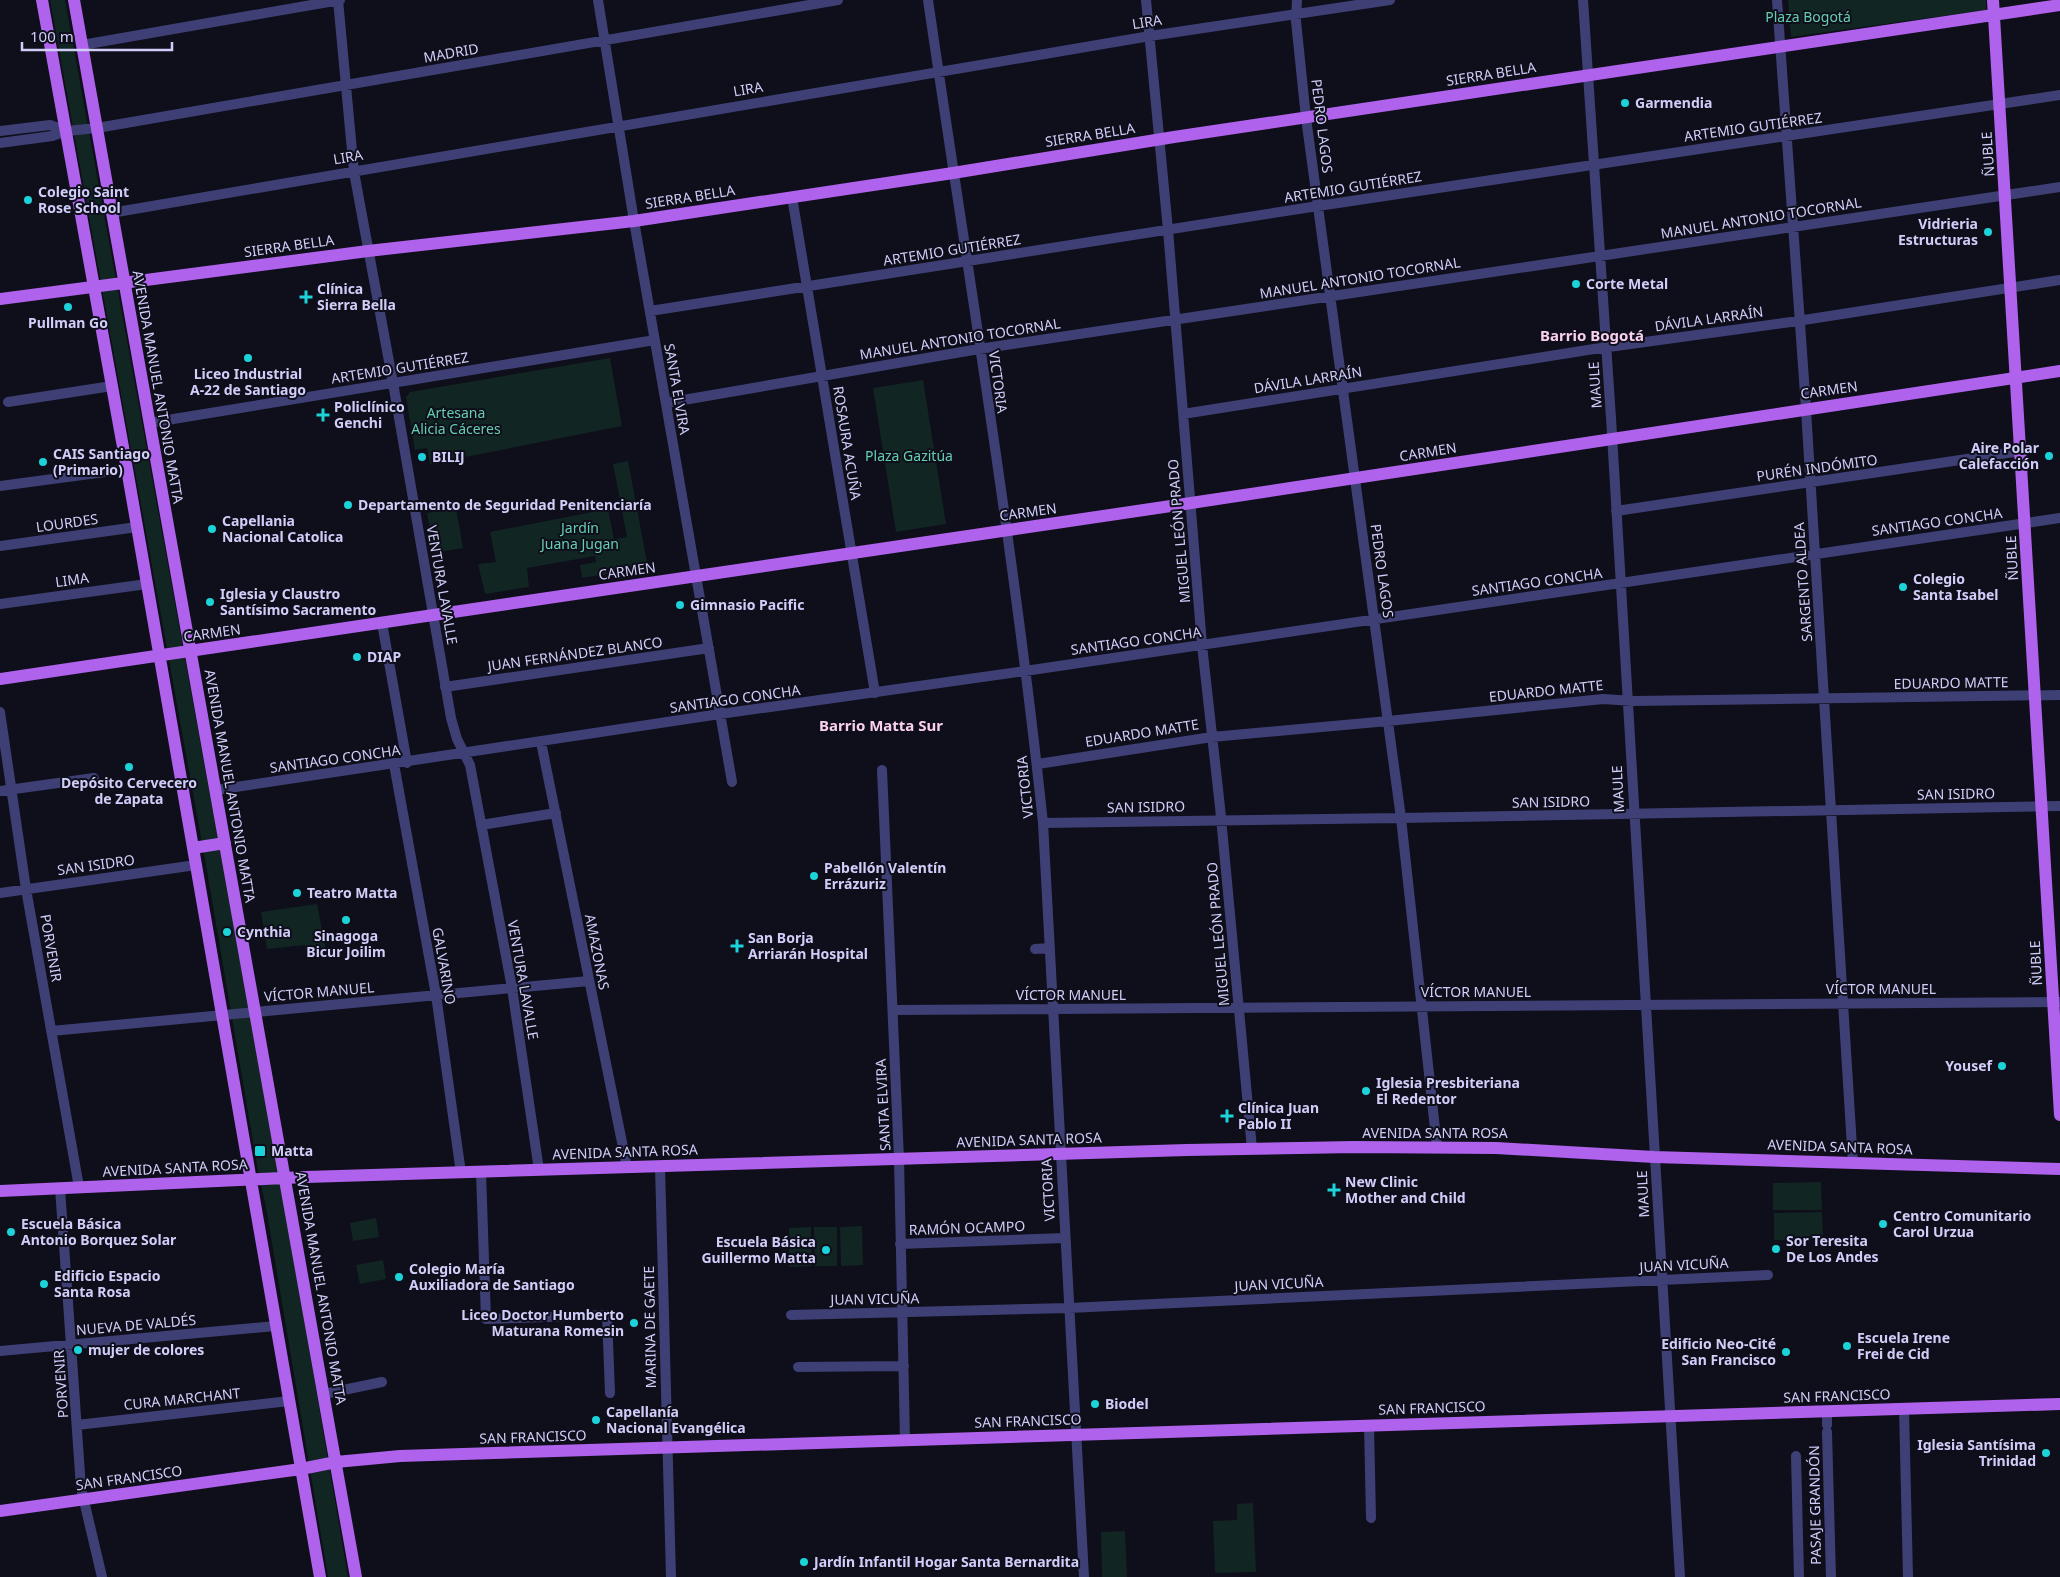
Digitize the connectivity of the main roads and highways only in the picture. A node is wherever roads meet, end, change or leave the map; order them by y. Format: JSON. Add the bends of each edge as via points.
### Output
{"nodes":[{"id":1,"x":42,"y":0,"type":"edge"},
{"id":2,"x":74,"y":0,"type":"edge"},
{"id":3,"x":1993,"y":0,"type":"edge"},
{"id":4,"x":2060,"y":5,"type":"edge"},
{"id":5,"x":1994,"y":15,"type":"junction"},
{"id":6,"x":124,"y":283,"type":"junction"},
{"id":7,"x":94,"y":288,"type":"junction"},
{"id":8,"x":0,"y":299,"type":"edge"},
{"id":9,"x":2060,"y":371,"type":"edge"},
{"id":10,"x":2016,"y":378,"type":"junction"},
{"id":11,"x":190,"y":651,"type":"junction"},
{"id":12,"x":160,"y":655,"type":"junction"},
{"id":13,"x":0,"y":679,"type":"edge"},
{"id":14,"x":225,"y":842,"type":"junction"},
{"id":15,"x":193,"y":848,"type":"junction"},
{"id":16,"x":2057,"y":1002,"type":"edge"},
{"id":17,"x":2060,"y":1115,"type":"edge"},
{"id":18,"x":2060,"y":1169,"type":"edge"},
{"id":19,"x":286,"y":1178,"type":"junction"},
{"id":20,"x":251,"y":1179,"type":"junction"},
{"id":21,"x":0,"y":1191,"type":"edge"},
{"id":22,"x":2060,"y":1404,"type":"edge"},
{"id":23,"x":336,"y":1462,"type":"junction"},
{"id":24,"x":302,"y":1470,"type":"junction"},
{"id":25,"x":0,"y":1511,"type":"edge"},
{"id":26,"x":320,"y":1577,"type":"edge"},
{"id":27,"x":356,"y":1577,"type":"edge"}],
"edges":[{"from":1,"to":7,"type":"main road"},
{"from":2,"to":6,"type":"main road","name":"AVENIDA MANUEL ANTONIO MATTA"},
{"from":3,"to":5,"type":"main road","name":"ÑUBLE"},
{"from":4,"to":5,"type":"main road","name":"SIERRA BELLA"},
{"from":5,"to":6,"type":"main road","name":"SIERRA BELLA","via":[[634,221]]},
{"from":5,"to":10,"type":"main road","name":"ÑUBLE"},
{"from":6,"to":7,"type":"main road"},
{"from":6,"to":11,"type":"main road","name":"AVENIDA MANUEL ANTONIO MATTA"},
{"from":7,"to":8,"type":"main road"},
{"from":7,"to":12,"type":"main road"},
{"from":9,"to":10,"type":"main road","name":"CARMEN"},
{"from":10,"to":11,"type":"main road","name":"CARMEN"},
{"from":10,"to":16,"type":"main road","name":"ÑUBLE"},
{"from":11,"to":12,"type":"main road","name":"CARMEN"},
{"from":11,"to":14,"type":"main road","name":"AVENIDA MANUEL ANTONIO MATTA"},
{"from":12,"to":13,"type":"main road","name":"CARMEN"},
{"from":12,"to":15,"type":"main road"},
{"from":14,"to":15,"type":"main road"},
{"from":14,"to":19,"type":"main road","name":"AVENIDA MANUEL ANTONIO MATTA"},
{"from":15,"to":20,"type":"main road"},
{"from":16,"to":17,"type":"main road","name":"ÑUBLE"},
{"from":18,"to":19,"type":"main road","name":"AVENIDA SANTA ROSA","via":[[1437,1147],[1061,1154]]},
{"from":19,"to":20,"type":"main road","name":"AVENIDA SANTA ROSA"},
{"from":19,"to":23,"type":"main road","name":"AVENIDA MANUEL ANTONIO MATTA"},
{"from":20,"to":21,"type":"main road","name":"AVENIDA SANTA ROSA"},
{"from":20,"to":24,"type":"main road"},
{"from":22,"to":23,"type":"main road","name":"SAN FRANCISCO","via":[[667,1447],[400,1456]]},
{"from":23,"to":24,"type":"main road","name":"SAN FRANCISCO"},
{"from":23,"to":27,"type":"main road","name":"AVENIDA MANUEL ANTONIO MATTA"},
{"from":24,"to":25,"type":"main road","name":"SAN FRANCISCO"},
{"from":24,"to":26,"type":"main road"}]}
